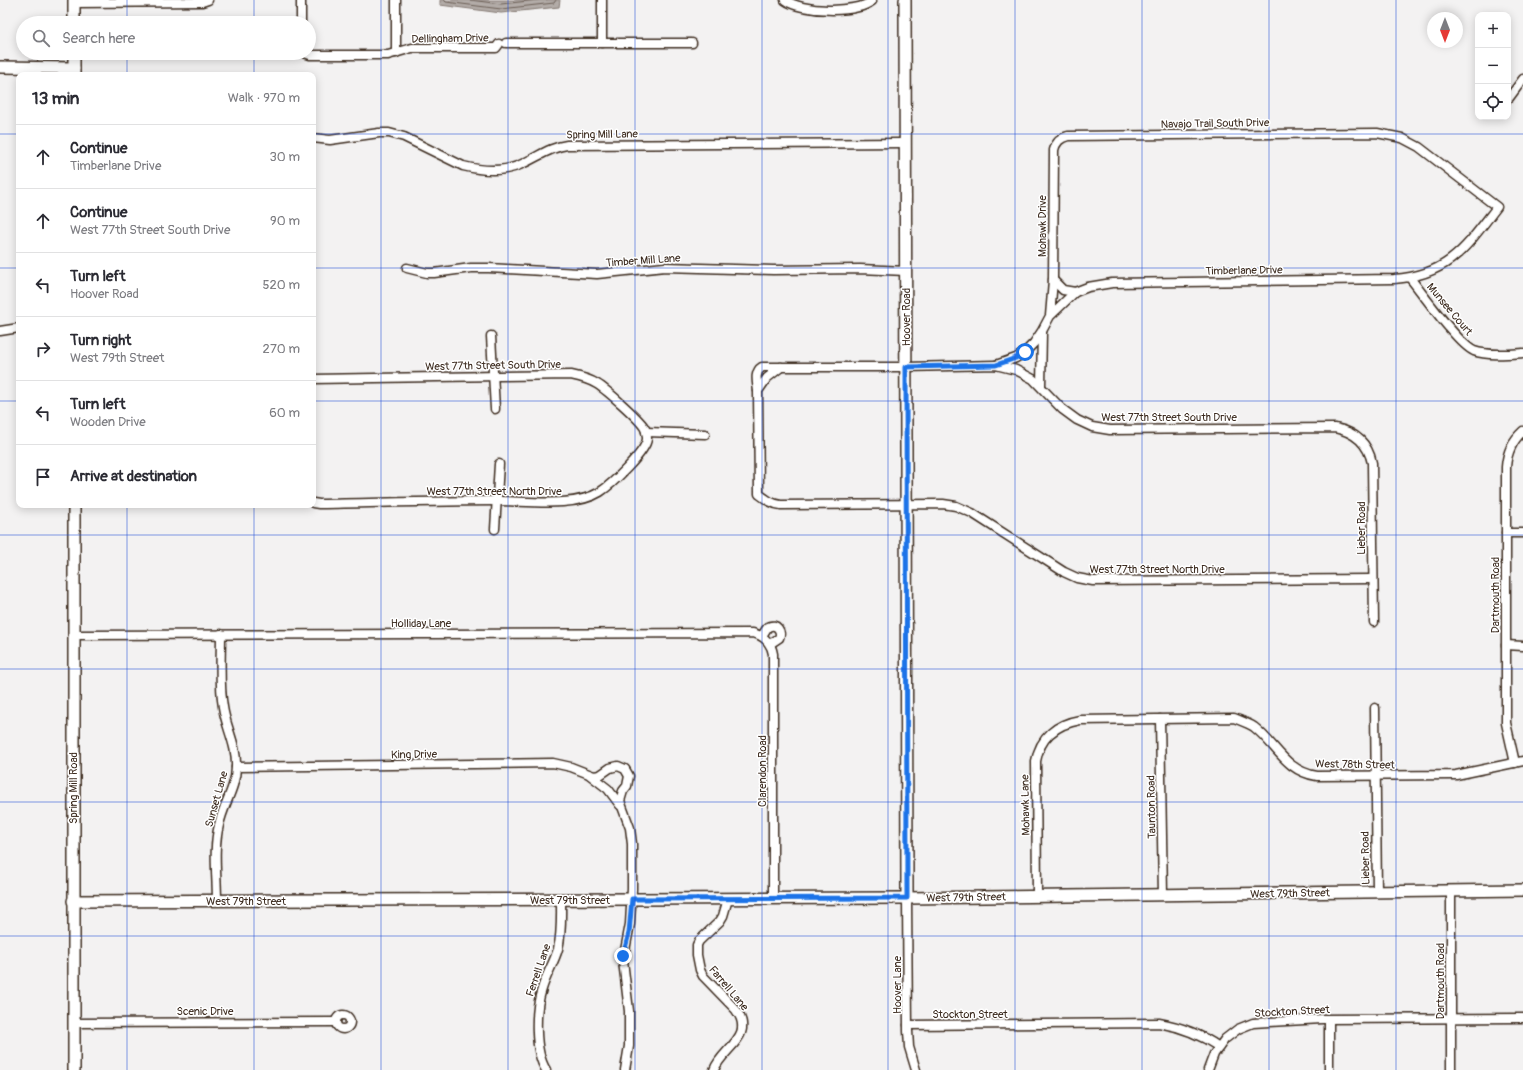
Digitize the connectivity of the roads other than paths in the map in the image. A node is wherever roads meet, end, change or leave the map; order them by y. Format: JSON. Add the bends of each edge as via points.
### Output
{"nodes":[{"id":1,"x":208,"y":0,"type":"edge"},
{"id":2,"x":301,"y":0,"type":"edge"},
{"id":3,"x":396,"y":0,"type":"edge"},
{"id":4,"x":602,"y":0,"type":"edge"},
{"id":5,"x":785,"y":0,"type":"edge"},
{"id":6,"x":872,"y":0,"type":"edge"},
{"id":7,"x":905,"y":0,"type":"edge"},
{"id":8,"x":74,"y":2,"type":"edge"},
{"id":9,"x":74,"y":16,"type":"edge"},
{"id":10,"x":302,"y":16,"type":"edge"},
{"id":11,"x":602,"y":43,"type":"junction"},
{"id":12,"x":692,"y":43,"type":"dead end"},
{"id":13,"x":396,"y":53,"type":"junction"},
{"id":14,"x":316,"y":55,"type":"edge"},
{"id":15,"x":74,"y":60,"type":"edge"},
{"id":16,"x":0,"y":67,"type":"edge"},
{"id":17,"x":74,"y":71,"type":"edge"},
{"id":18,"x":1523,"y":79,"type":"edge"},
{"id":19,"x":1511,"y":95,"type":"edge"},
{"id":20,"x":316,"y":138,"type":"edge"},
{"id":21,"x":1060,"y":139,"type":"joint"},
{"id":22,"x":906,"y":142,"type":"junction"},
{"id":23,"x":1497,"y":207,"type":"joint"},
{"id":24,"x":407,"y":268,"type":"dead end"},
{"id":25,"x":906,"y":271,"type":"junction"},
{"id":26,"x":1410,"y":278,"type":"junction"},
{"id":27,"x":1053,"y":280,"type":"junction"},
{"id":28,"x":1075,"y":292,"type":"junction"},
{"id":29,"x":1050,"y":316,"type":"junction"},
{"id":30,"x":16,"y":328,"type":"edge"},
{"id":31,"x":0,"y":331,"type":"edge"},
{"id":32,"x":1042,"y":331,"type":"junction"},
{"id":33,"x":491,"y":336,"type":"dead end"},
{"id":34,"x":1523,"y":353,"type":"edge"},
{"id":35,"x":996,"y":365,"type":"junction"},
{"id":36,"x":782,"y":367,"type":"junction"},
{"id":37,"x":906,"y":367,"type":"junction"},
{"id":38,"x":493,"y":377,"type":"junction"},
{"id":39,"x":316,"y":379,"type":"edge"},
{"id":40,"x":1041,"y":386,"type":"junction"},
{"id":41,"x":758,"y":391,"type":"junction"},
{"id":42,"x":495,"y":409,"type":"dead end"},
{"id":43,"x":1523,"y":430,"type":"edge"},
{"id":44,"x":705,"y":434,"type":"dead end"},
{"id":45,"x":646,"y":435,"type":"junction"},
{"id":46,"x":1358,"y":437,"type":"joint"},
{"id":47,"x":499,"y":464,"type":"dead end"},
{"id":48,"x":496,"y":501,"type":"junction"},
{"id":49,"x":316,"y":503,"type":"edge"},
{"id":50,"x":906,"y":505,"type":"junction"},
{"id":51,"x":74,"y":508,"type":"edge"},
{"id":52,"x":495,"y":529,"type":"dead end"},
{"id":53,"x":1506,"y":533,"type":"junction"},
{"id":54,"x":1523,"y":533,"type":"edge"},
{"id":55,"x":1372,"y":580,"type":"junction"},
{"id":56,"x":1374,"y":622,"type":"dead end"},
{"id":57,"x":221,"y":634,"type":"junction"},
{"id":58,"x":74,"y":635,"type":"junction"},
{"id":59,"x":766,"y":640,"type":"junction"},
{"id":60,"x":1506,"y":646,"type":"junction"},
{"id":61,"x":1523,"y":646,"type":"edge"},
{"id":62,"x":1375,"y":708,"type":"dead end"},
{"id":63,"x":1160,"y":719,"type":"junction"},
{"id":64,"x":1062,"y":724,"type":"joint"},
{"id":65,"x":1519,"y":762,"type":"edge"},
{"id":66,"x":236,"y":767,"type":"junction"},
{"id":67,"x":590,"y":775,"type":"junction"},
{"id":68,"x":1375,"y":776,"type":"junction"},
{"id":69,"x":620,"y":805,"type":"junction"},
{"id":70,"x":1523,"y":890,"type":"edge"},
{"id":71,"x":1451,"y":891,"type":"junction"},
{"id":72,"x":1377,"y":892,"type":"junction"},
{"id":73,"x":1163,"y":895,"type":"junction"},
{"id":74,"x":1037,"y":896,"type":"junction"},
{"id":75,"x":773,"y":898,"type":"junction"},
{"id":76,"x":907,"y":898,"type":"junction"},
{"id":77,"x":632,"y":899,"type":"junction"},
{"id":78,"x":728,"y":899,"type":"junction"},
{"id":79,"x":561,"y":900,"type":"junction"},
{"id":80,"x":73,"y":901,"type":"junction"},
{"id":81,"x":217,"y":901,"type":"junction"},
{"id":82,"x":1523,"y":1018,"type":"edge"},
{"id":83,"x":1451,"y":1019,"type":"junction"},
{"id":84,"x":1329,"y":1020,"type":"junction"},
{"id":85,"x":336,"y":1022,"type":"dead end"},
{"id":86,"x":74,"y":1023,"type":"junction"},
{"id":87,"x":908,"y":1025,"type":"junction"},
{"id":88,"x":1219,"y":1047,"type":"junction"},
{"id":89,"x":74,"y":1070,"type":"edge"},
{"id":90,"x":546,"y":1070,"type":"edge"},
{"id":91,"x":625,"y":1070,"type":"edge"},
{"id":92,"x":714,"y":1070,"type":"edge"},
{"id":93,"x":916,"y":1070,"type":"edge"},
{"id":94,"x":1208,"y":1070,"type":"edge"},
{"id":95,"x":1329,"y":1070,"type":"edge"},
{"id":96,"x":1451,"y":1070,"type":"edge"}],
"edges":[{"from":1,"to":8,"type":"street"},
{"from":2,"to":10,"type":"street"},
{"from":3,"to":13,"type":"street"},
{"from":4,"to":11,"type":"street"},
{"from":5,"to":6,"type":"street","via":[[806,9],[846,9],[859,8]]},
{"from":7,"to":22,"type":"street","name":"Hoover Road"},
{"from":8,"to":9,"type":"street"},
{"from":11,"to":12,"type":"street"},
{"from":11,"to":13,"type":"street","name":"Dellingham Drive","via":[[503,44],[496,48],[412,48]]},
{"from":13,"to":14,"type":"street","name":"Dellingham Drive"},
{"from":15,"to":17,"type":"street"},
{"from":16,"to":17,"type":"street"},
{"from":18,"to":19,"type":"street"},
{"from":20,"to":22,"type":"street","name":"Spring Mill Lane","via":[[330,140],[389,133],[404,137],[463,166],[491,170],[515,167],[547,150],[567,145]]},
{"from":21,"to":23,"type":"street","name":"Navajo Trail South Drive","via":[[1068,136],[1377,133],[1402,138],[1419,147]]},
{"from":21,"to":27,"type":"street","name":"Mohawk Drive","via":[[1054,150]]},
{"from":22,"to":25,"type":"street","name":"Hoover Road"},
{"from":23,"to":26,"type":"street","name":"Timberlane Drive","via":[[1459,254],[1431,272]]},
{"from":24,"to":25,"type":"street","name":"Timber Mill Lane","via":[[427,273],[489,268],[597,274],[665,267]]},
{"from":25,"to":37,"type":"street","name":"Hoover Road"},
{"from":26,"to":28,"type":"street","name":"Timberlane Drive","via":[[1112,283]]},
{"from":26,"to":34,"type":"street","name":"Munsee Court","via":[[1461,341],[1473,351],[1483,354]]},
{"from":27,"to":28,"type":"street","via":[[1063,290]]},
{"from":27,"to":29,"type":"street","name":"Mohawk Drive"},
{"from":28,"to":29,"type":"street","name":"Timberlane Drive"},
{"from":29,"to":32,"type":"street","name":"Timberlane Drive"},
{"from":30,"to":31,"type":"street"},
{"from":32,"to":35,"type":"street","name":"Timberlane Drive","via":[[1025,352]]},
{"from":32,"to":40,"type":"street"},
{"from":33,"to":38,"type":"street"},
{"from":35,"to":37,"type":"street","name":"West 77th Street South Drive"},
{"from":35,"to":40,"type":"street","name":"West 77th Street South Drive","via":[[1025,374]]},
{"from":36,"to":37,"type":"street","name":"West 77th Street South Drive"},
{"from":36,"to":41,"type":"street","via":[[767,378]]},
{"from":36,"to":41,"type":"street","name":"West 77th Street South Drive","via":[[762,367],[758,370]]},
{"from":37,"to":50,"type":"street","name":"Hoover Road"},
{"from":38,"to":39,"type":"street","name":"West 77th Street South Drive"},
{"from":38,"to":42,"type":"street"},
{"from":38,"to":45,"type":"street","name":"West 77th Street South Drive","via":[[571,376],[588,379],[605,389],[640,422]]},
{"from":40,"to":46,"type":"street","name":"West 77th Street South Drive","via":[[1072,417],[1086,425],[1101,429],[1335,428]]},
{"from":41,"to":50,"type":"street","name":"West 77th Street North Drive","via":[[759,494],[770,503]]},
{"from":43,"to":53,"type":"street","name":"Dartmouth Road","via":[[1512,444],[1507,456]]},
{"from":44,"to":45,"type":"street"},
{"from":45,"to":48,"type":"street","name":"West 77th Street North Drive","via":[[643,448],[630,465],[600,492],[588,498],[569,502]]},
{"from":46,"to":55,"type":"street","name":"Lieber Road","via":[[1368,450],[1372,463]]},
{"from":47,"to":48,"type":"street"},
{"from":48,"to":49,"type":"street","name":"West 77th Street North Drive"},
{"from":48,"to":52,"type":"street"},
{"from":50,"to":55,"type":"street","name":"West 77th Street North Drive","via":[[943,504],[966,510],[1064,572],[1076,578],[1093,581]]},
{"from":50,"to":76,"type":"street","name":"Hoover Road"},
{"from":51,"to":58,"type":"street","name":"Spring Mill Road"},
{"from":53,"to":54,"type":"street"},
{"from":53,"to":60,"type":"street","name":"Dartmouth Road"},
{"from":55,"to":56,"type":"street","name":"Lieber Road"},
{"from":57,"to":58,"type":"street","name":"Holliday Lane"},
{"from":57,"to":59,"type":"street","name":"Holliday Lane","via":[[753,633]]},
{"from":57,"to":66,"type":"street","name":"Sunset Lane","via":[[222,702],[234,744]]},
{"from":58,"to":80,"type":"street","name":"Spring Mill Road"},
{"from":59,"to":59,"type":"street","via":[[778,640],[781,634],[779,629],[768,627]]},
{"from":59,"to":75,"type":"street","name":"Clarendon Road","via":[[773,656]]},
{"from":60,"to":61,"type":"street"},
{"from":60,"to":65,"type":"street","name":"Dartmouth Road","via":[[1506,723]]},
{"from":62,"to":68,"type":"street","name":"Lieber Road"},
{"from":63,"to":64,"type":"street","name":"West 78th Street","via":[[1080,720]]},
{"from":63,"to":68,"type":"street","name":"West 78th Street","via":[[1234,718],[1255,728],[1288,764],[1301,772],[1317,776]]},
{"from":63,"to":73,"type":"street","name":"Taunton Road"},
{"from":64,"to":74,"type":"street","name":"Mohawk Lane","via":[[1044,741],[1036,761]]},
{"from":65,"to":68,"type":"street","name":"West 78th Street","via":[[1456,775]]},
{"from":66,"to":67,"type":"street","name":"King Drive","via":[[553,763]]},
{"from":66,"to":81,"type":"street","name":"Sunset Lane","via":[[234,783],[218,829]]},
{"from":67,"to":69,"type":"street","name":"King Drive","via":[[608,789]]},
{"from":67,"to":69,"type":"street","via":[[600,775],[615,766],[625,769],[629,779],[620,797]]},
{"from":68,"to":72,"type":"street","name":"Lieber Road"},
{"from":69,"to":77,"type":"street","name":"King Drive","via":[[626,816],[631,839]]},
{"from":70,"to":71,"type":"street","name":"West 79th Street"},
{"from":71,"to":72,"type":"street","name":"West 79th Street"},
{"from":71,"to":83,"type":"street","name":"Dartmouth Road"},
{"from":72,"to":73,"type":"street","name":"West 79th Street"},
{"from":73,"to":74,"type":"street","name":"West 79th Street"},
{"from":74,"to":76,"type":"street","name":"West 79th Street"},
{"from":75,"to":76,"type":"street","name":"West 79th Street"},
{"from":75,"to":78,"type":"street","name":"West 79th Street"},
{"from":76,"to":87,"type":"street","name":"Hoover Lane"},
{"from":77,"to":78,"type":"street","name":"West 79th Street"},
{"from":77,"to":79,"type":"street","name":"West 79th Street"},
{"from":77,"to":91,"type":"street","name":"King Drive","via":[[630,929],[623,962],[629,1011],[629,1050]]},
{"from":78,"to":92,"type":"street","name":"Farrell Lane","via":[[723,916],[702,936],[696,949],[703,976],[736,1010],[742,1023],[740,1036],[721,1057]]},
{"from":79,"to":81,"type":"street","name":"West 79th Street"},
{"from":79,"to":90,"type":"street","name":"Ferrell Lane","via":[[559,943],[542,989],[538,1009],[537,1049]]},
{"from":80,"to":81,"type":"street","name":"West 79th Street"},
{"from":80,"to":86,"type":"street","name":"Spring Mill Road"},
{"from":82,"to":83,"type":"street","name":"Stockton Street"},
{"from":83,"to":84,"type":"street","name":"Stockton Street"},
{"from":83,"to":96,"type":"street","name":"Dartmouth Road"},
{"from":84,"to":88,"type":"street","name":"Stockton Street","via":[[1253,1023],[1232,1032]]},
{"from":84,"to":95,"type":"street"},
{"from":85,"to":86,"type":"street","name":"Scenic Drive"},
{"from":86,"to":89,"type":"street","name":"Spring Mill Road"},
{"from":87,"to":88,"type":"street","name":"Stockton Street","via":[[1159,1023],[1191,1031]]},
{"from":87,"to":93,"type":"street","name":"Hoover Lane","via":[[909,1047]]},
{"from":88,"to":94,"type":"street"}]}
